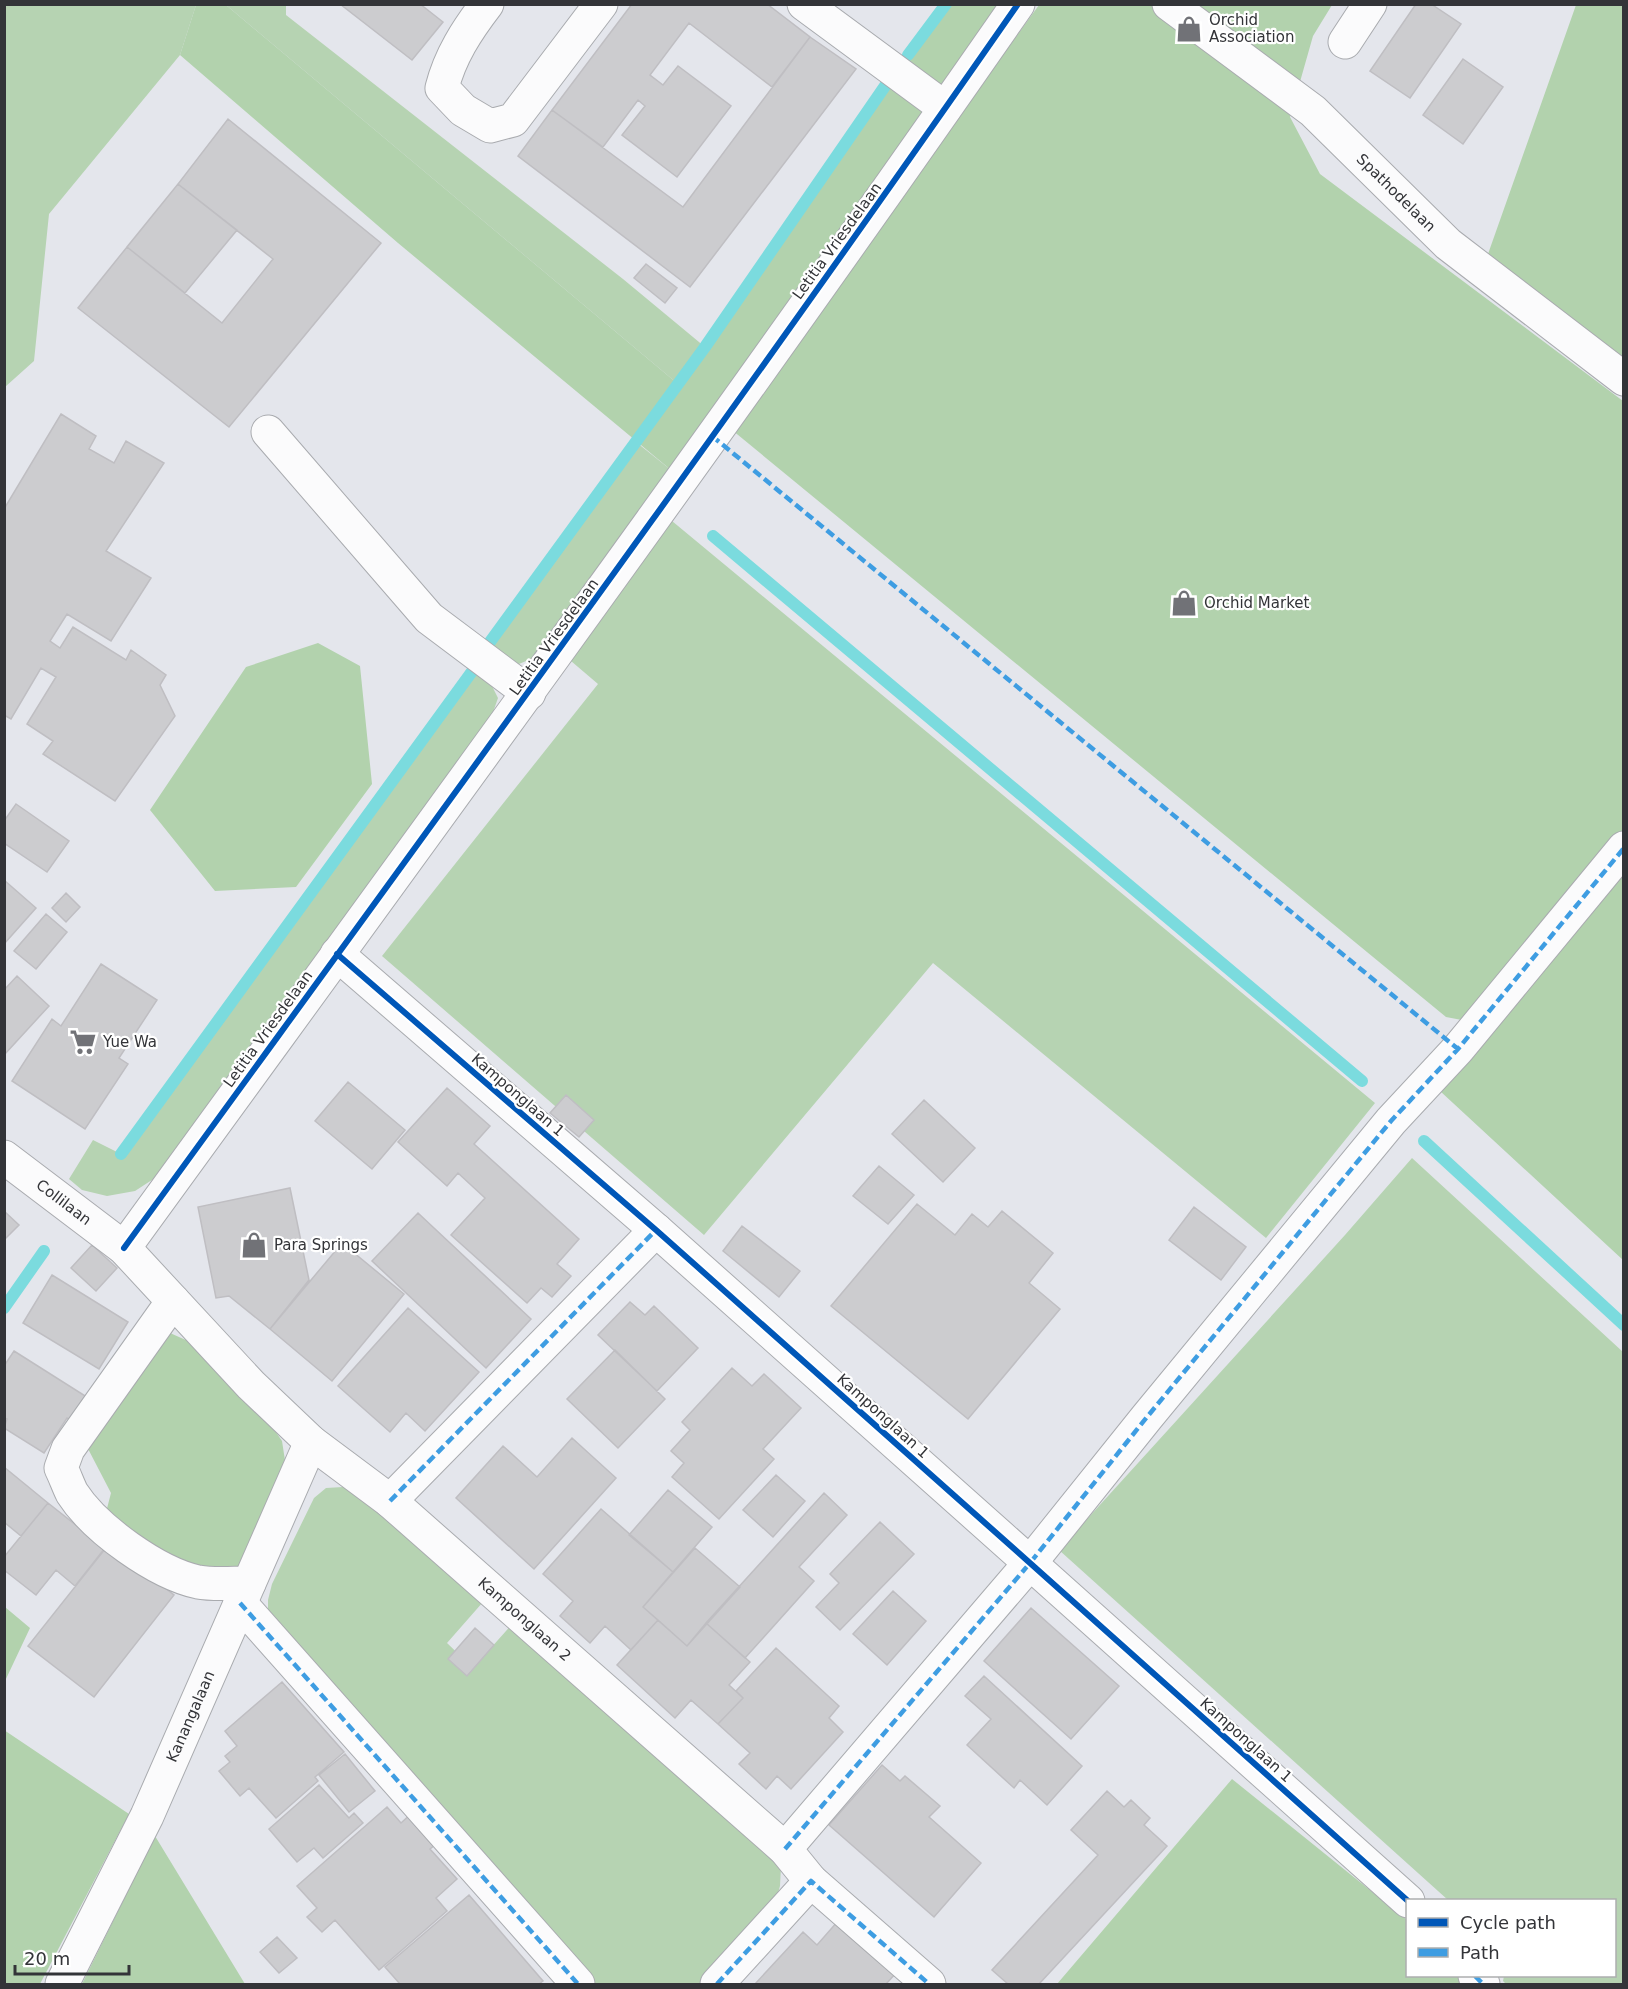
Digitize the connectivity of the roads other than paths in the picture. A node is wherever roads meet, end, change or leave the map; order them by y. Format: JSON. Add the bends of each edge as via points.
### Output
{"nodes":[{"id":1,"x":487,"y":4,"type":"edge"},
{"id":2,"x":601,"y":4,"type":"edge"},
{"id":3,"x":804,"y":4,"type":"edge"},
{"id":4,"x":1018,"y":4,"type":"edge"},
{"id":5,"x":1169,"y":4,"type":"edge"},
{"id":6,"x":1370,"y":4,"type":"edge"},
{"id":7,"x":1345,"y":42,"type":"dead end"},
{"id":8,"x":945,"y":108,"type":"junction"},
{"id":9,"x":1623,"y":379,"type":"edge"},
{"id":10,"x":268,"y":432,"type":"dead end"},
{"id":11,"x":529,"y":693,"type":"junction"},
{"id":12,"x":1623,"y":848,"type":"edge"},
{"id":13,"x":337,"y":954,"type":"junction"},
{"id":14,"x":4,"y":1157,"type":"edge"},
{"id":15,"x":656,"y":1230,"type":"junction"},
{"id":16,"x":124,"y":1248,"type":"junction"},
{"id":17,"x":173,"y":1301,"type":"junction"},
{"id":18,"x":310,"y":1443,"type":"junction"},
{"id":19,"x":390,"y":1501,"type":"junction"},
{"id":20,"x":1030,"y":1563,"type":"junction"},
{"id":21,"x":245,"y":1593,"type":"junction"},
{"id":22,"x":785,"y":1850,"type":"junction"},
{"id":23,"x":811,"y":1881,"type":"junction"},
{"id":24,"x":1406,"y":1900,"type":"edge"},
{"id":25,"x":62,"y":1984,"type":"edge"},
{"id":26,"x":578,"y":1984,"type":"edge"},
{"id":27,"x":717,"y":1984,"type":"edge"},
{"id":28,"x":929,"y":1984,"type":"edge"}],
"edges":[{"from":1,"to":2,"type":"street","via":[[448,66],[442,88],[463,110],[490,126],[513,120]]},
{"from":3,"to":8,"type":"street"},
{"from":4,"to":8,"type":"street","name":"Letitia Vriesdelaan"},
{"from":5,"to":9,"type":"street","name":"Spathodelaan","via":[[1313,111],[1448,244]]},
{"from":6,"to":7,"type":"street"},
{"from":8,"to":11,"type":"street","name":"Letitia Vriesdelaan"},
{"from":10,"to":11,"type":"street","via":[[429,618]]},
{"from":11,"to":13,"type":"street","name":"Letitia Vriesdelaan"},
{"from":12,"to":20,"type":"street","via":[[1458,1049],[1391,1120]]},
{"from":13,"to":15,"type":"street","name":"Kamponglaan 1"},
{"from":13,"to":16,"type":"street","name":"Letitia Vriesdelaan"},
{"from":14,"to":16,"type":"street","name":"Collilaan"},
{"from":15,"to":19,"type":"street"},
{"from":15,"to":20,"type":"street","name":"Kamponglaan 1"},
{"from":16,"to":17,"type":"street","name":"Kamponglaan 2"},
{"from":17,"to":18,"type":"street","name":"Kamponglaan 2"},
{"from":17,"to":21,"type":"street","via":[[68,1449],[61,1468],[73,1493],[94,1520],[134,1552],[170,1573]]},
{"from":18,"to":19,"type":"street","name":"Kamponglaan 2"},
{"from":18,"to":21,"type":"street","name":"Kanangalaan"},
{"from":19,"to":22,"type":"street","name":"Kamponglaan 2"},
{"from":20,"to":22,"type":"street"},
{"from":20,"to":24,"type":"street","name":"Kamponglaan 1"},
{"from":21,"to":25,"type":"street","name":"Kanangalaan","via":[[147,1816]]},
{"from":21,"to":26,"type":"street"},
{"from":22,"to":23,"type":"street","name":"Kamponglaan 2"},
{"from":23,"to":27,"type":"street"},
{"from":23,"to":28,"type":"street","name":"Kamponglaan 2"}]}
